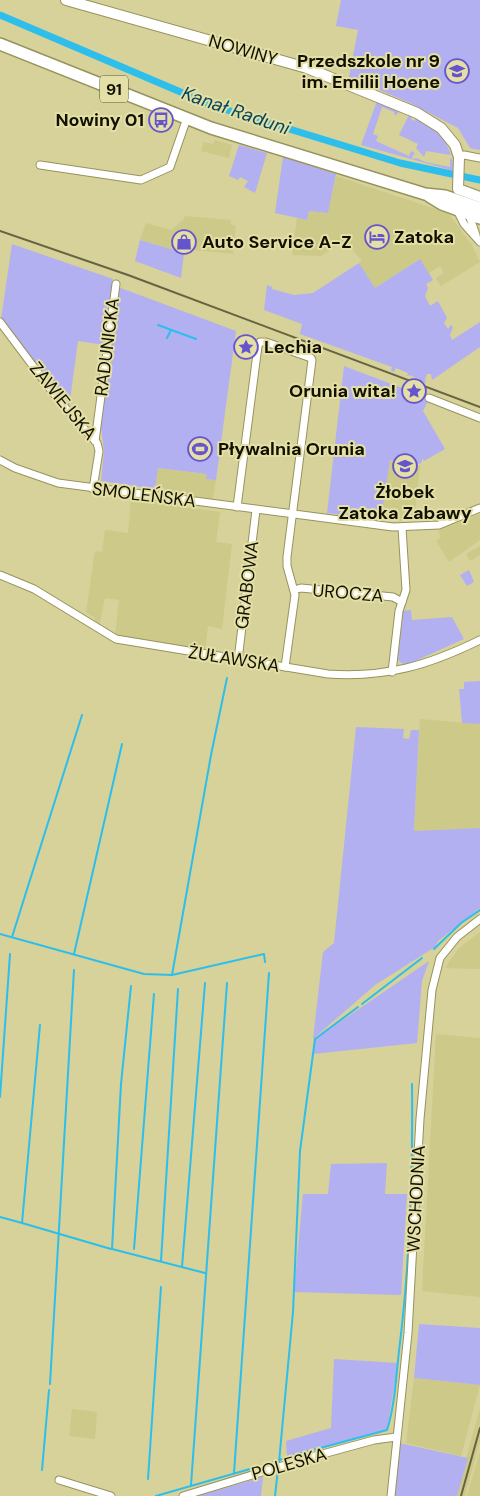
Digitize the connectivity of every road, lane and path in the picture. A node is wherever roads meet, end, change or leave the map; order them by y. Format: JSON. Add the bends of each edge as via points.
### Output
{"nodes":[{"id":1,"x":66,"y":0,"type":"edge"},
{"id":2,"x":0,"y":44,"type":"edge"},
{"id":3,"x":187,"y":118,"type":"junction"},
{"id":4,"x":480,"y":158,"type":"edge"},
{"id":5,"x":459,"y":162,"type":"junction"},
{"id":6,"x":40,"y":165,"type":"dead end"},
{"id":7,"x":480,"y":197,"type":"edge"},
{"id":8,"x":463,"y":208,"type":"junction"},
{"id":9,"x":480,"y":208,"type":"edge"},
{"id":10,"x":480,"y":218,"type":"edge"},
{"id":11,"x":479,"y":239,"type":"edge"},
{"id":12,"x":116,"y":284,"type":"dead end"},
{"id":13,"x":0,"y":322,"type":"edge"},
{"id":14,"x":429,"y":398,"type":"dead end"},
{"id":15,"x":480,"y":418,"type":"edge"},
{"id":16,"x":95,"y":441,"type":"junction"},
{"id":17,"x":0,"y":460,"type":"edge"},
{"id":18,"x":93,"y":488,"type":"junction"},
{"id":19,"x":237,"y":507,"type":"junction"},
{"id":20,"x":480,"y":508,"type":"edge"},
{"id":21,"x":256,"y":510,"type":"junction"},
{"id":22,"x":292,"y":515,"type":"junction"},
{"id":23,"x":402,"y":528,"type":"junction"},
{"id":24,"x":0,"y":575,"type":"edge"},
{"id":25,"x":294,"y":590,"type":"junction"},
{"id":26,"x":402,"y":602,"type":"junction"},
{"id":27,"x":480,"y":640,"type":"edge"},
{"id":28,"x":238,"y":660,"type":"junction"},
{"id":29,"x":285,"y":667,"type":"junction"},
{"id":30,"x":392,"y":672,"type":"junction"},
{"id":31,"x":480,"y":919,"type":"edge"},
{"id":32,"x":396,"y":1437,"type":"junction"},
{"id":33,"x":59,"y":1480,"type":"dead end"},
{"id":34,"x":111,"y":1496,"type":"edge"},
{"id":35,"x":183,"y":1496,"type":"edge"},
{"id":36,"x":391,"y":1496,"type":"edge"}],
"edges":[{"from":1,"to":5,"type":"street","name":"NOWINY","via":[[339,79],[426,117],[455,145]]},
{"from":2,"to":3,"type":"main road","number":"91"},
{"from":3,"to":6,"type":"street","via":[[170,167],[141,180]]},
{"from":3,"to":8,"type":"main road","number":"91","via":[[425,194],[442,204]]},
{"from":4,"to":5,"type":"street","via":[[464,155]]},
{"from":5,"to":7,"type":"street","via":[[457,183],[461,191]]},
{"from":8,"to":9,"type":"main road","number":"91"},
{"from":8,"to":10,"type":"main road","number":"91"},
{"from":8,"to":11,"type":"street"},
{"from":8,"to":11,"type":"street","via":[[464,224]]},
{"from":12,"to":16,"type":"street","name":"RADUNICKA"},
{"from":13,"to":16,"type":"street","name":"ZAWIEJSKA","via":[[60,402]]},
{"from":14,"to":15,"type":"street"},
{"from":16,"to":18,"type":"street","name":"ZAWIEJSKA","via":[[99,450]]},
{"from":17,"to":18,"type":"street","name":"SMOLEŃSKA","via":[[40,478]]},
{"from":18,"to":19,"type":"street","name":"SMOLEŃSKA"},
{"from":19,"to":21,"type":"street","name":"SMOLEŃSKA"},
{"from":19,"to":22,"type":"street","via":[[260,342],[266,342],[311,358]]},
{"from":20,"to":23,"type":"street","name":"SMOLEŃSKA","via":[[439,525]]},
{"from":21,"to":22,"type":"street","name":"SMOLEŃSKA"},
{"from":21,"to":28,"type":"street","name":"GRABOWA"},
{"from":22,"to":23,"type":"street","name":"SMOLEŃSKA"},
{"from":22,"to":25,"type":"street","via":[[286,561]]},
{"from":23,"to":26,"type":"street","via":[[406,590]]},
{"from":24,"to":28,"type":"street","name":"ŻUŁAWSKA","via":[[34,589],[116,639]]},
{"from":25,"to":26,"type":"street","name":"UROCZA","via":[[394,597]]},
{"from":25,"to":29,"type":"street"},
{"from":26,"to":30,"type":"street"},
{"from":27,"to":30,"type":"street","name":"ŻUŁAWSKA","via":[[426,664]]},
{"from":28,"to":29,"type":"street","name":"ŻUŁAWSKA"},
{"from":29,"to":30,"type":"street","name":"ŻUŁAWSKA","via":[[346,675]]},
{"from":31,"to":32,"type":"street","name":"WSCHODNIA","via":[[457,937],[440,958],[432,990],[420,1119],[408,1333]]},
{"from":32,"to":35,"type":"street","name":"POLESKA","via":[[308,1458]]},
{"from":32,"to":36,"type":"street","name":"WSCHODNIA"},
{"from":33,"to":34,"type":"street"}]}
